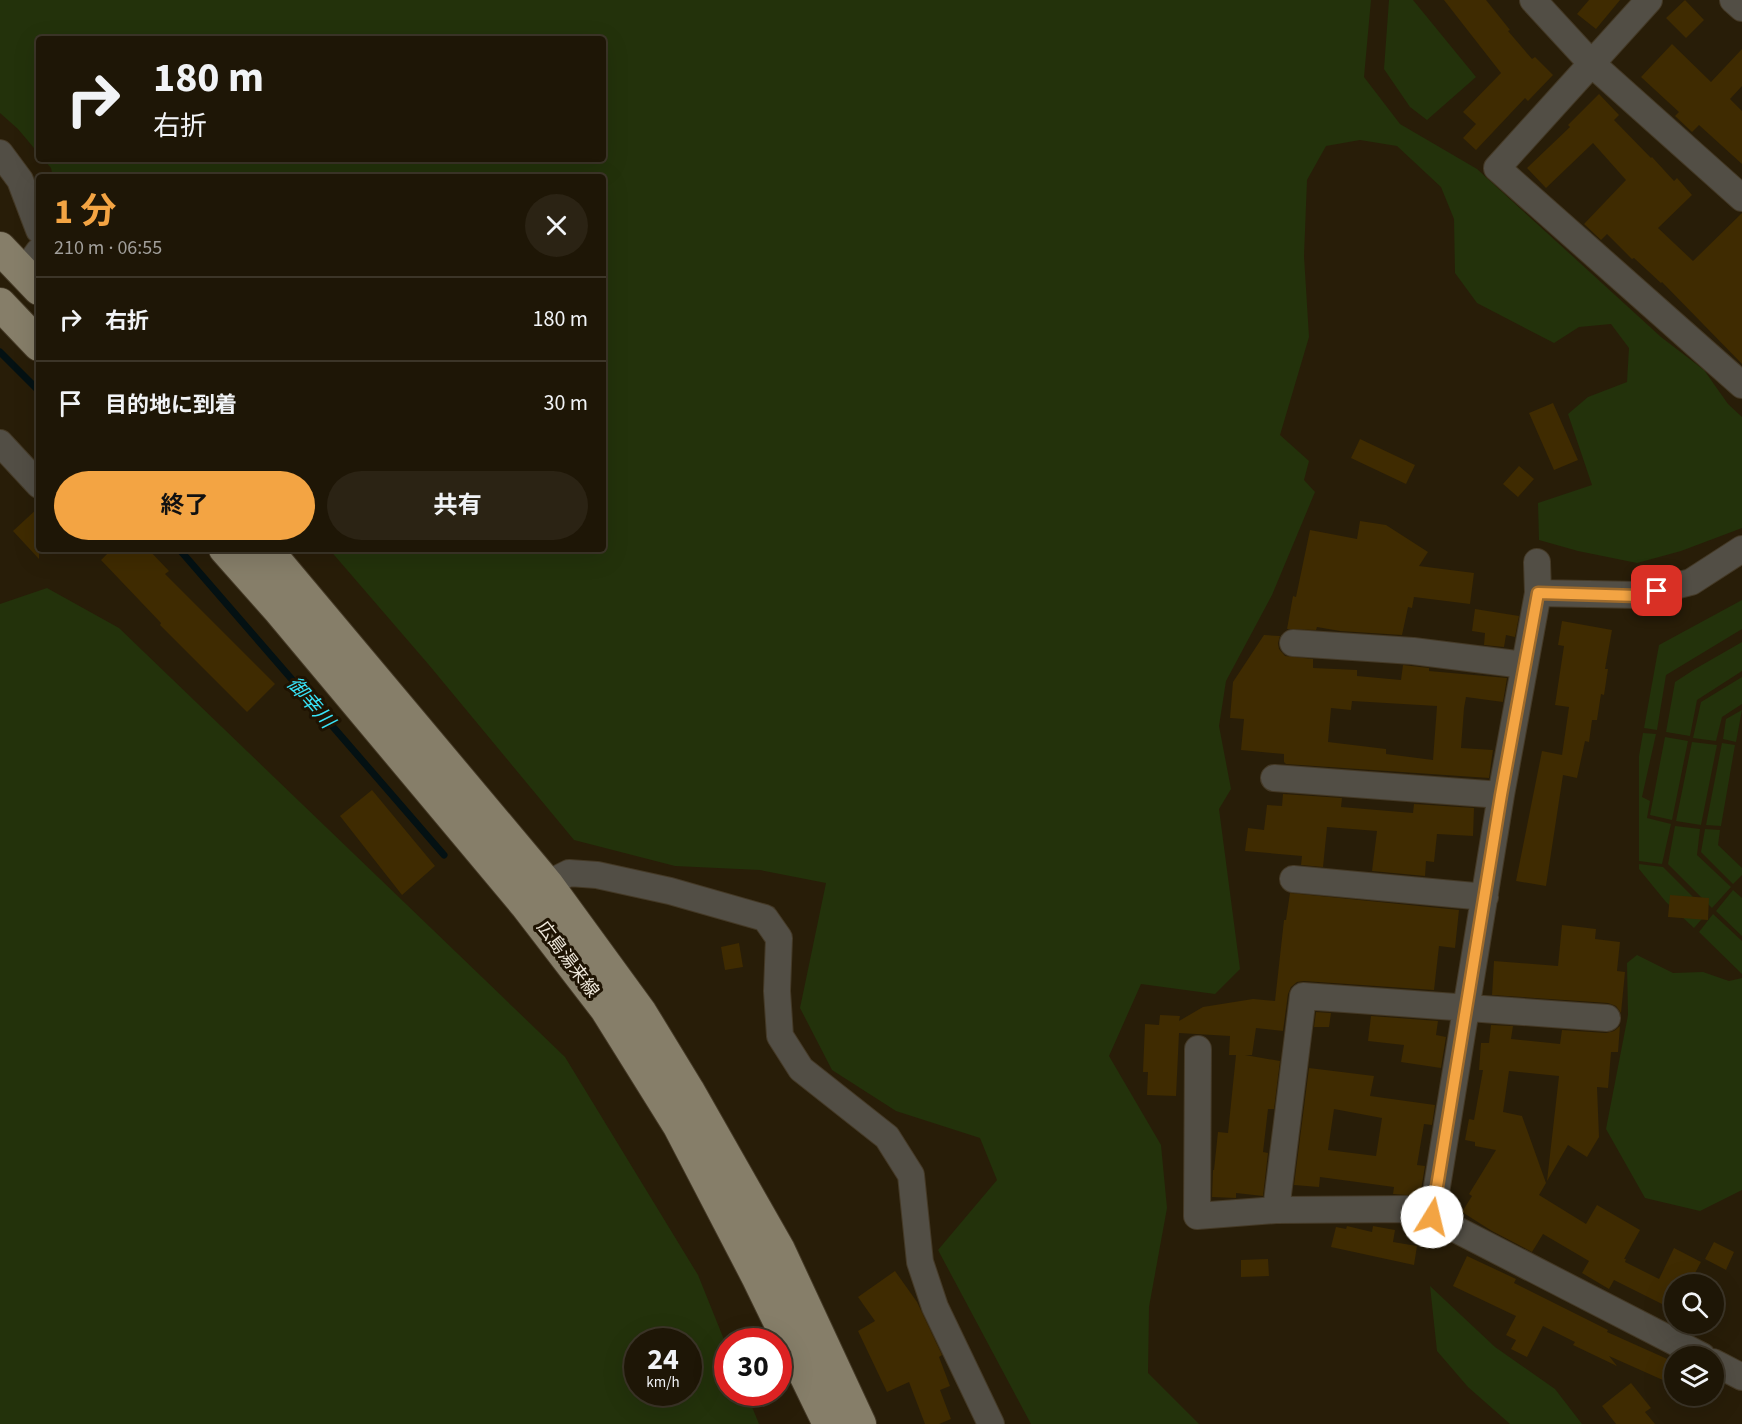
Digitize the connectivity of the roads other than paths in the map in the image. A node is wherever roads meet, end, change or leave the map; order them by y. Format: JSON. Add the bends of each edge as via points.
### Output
{"nodes":[{"id":1,"x":1533,"y":0,"type":"edge"},
{"id":2,"x":1648,"y":0,"type":"edge"},
{"id":3,"x":1733,"y":0,"type":"edge"},
{"id":4,"x":1742,"y":8,"type":"edge"},
{"id":5,"x":1591,"y":63,"type":"junction"},
{"id":6,"x":0,"y":153,"type":"edge"},
{"id":7,"x":1742,"y":198,"type":"edge"},
{"id":8,"x":36,"y":222,"type":"edge"},
{"id":9,"x":0,"y":248,"type":"edge"},
{"id":10,"x":34,"y":271,"type":"edge"},
{"id":11,"x":0,"y":304,"type":"edge"},
{"id":12,"x":36,"y":342,"type":"edge"},
{"id":13,"x":1742,"y":385,"type":"edge"},
{"id":14,"x":0,"y":443,"type":"edge"},
{"id":15,"x":36,"y":481,"type":"edge"},
{"id":16,"x":1742,"y":549,"type":"edge"},
{"id":17,"x":228,"y":552,"type":"edge"},
{"id":18,"x":268,"y":552,"type":"edge"},
{"id":19,"x":1537,"y":562,"type":"dead end"},
{"id":20,"x":1538,"y":593,"type":"junction"},
{"id":21,"x":1293,"y":643,"type":"dead end"},
{"id":22,"x":1524,"y":665,"type":"junction"},
{"id":23,"x":1274,"y":778,"type":"dead end"},
{"id":24,"x":1501,"y":795,"type":"junction"},
{"id":25,"x":1293,"y":879,"type":"dead end"},
{"id":26,"x":536,"y":894,"type":"junction"},
{"id":27,"x":1485,"y":897,"type":"junction"},
{"id":28,"x":1465,"y":1009,"type":"junction"},
{"id":29,"x":1607,"y":1018,"type":"dead end"},
{"id":30,"x":1198,"y":1049,"type":"dead end"},
{"id":31,"x":1276,"y":1210,"type":"junction"},
{"id":32,"x":1432,"y":1217,"type":"junction"},
{"id":33,"x":1683,"y":1346,"type":"edge"},
{"id":34,"x":1724,"y":1368,"type":"edge"},
{"id":35,"x":1742,"y":1377,"type":"edge"},
{"id":36,"x":829,"y":1424,"type":"edge"},
{"id":37,"x":860,"y":1424,"type":"edge"},
{"id":38,"x":991,"y":1424,"type":"edge"}],
"edges":[{"from":1,"to":5,"type":"street"},
{"from":2,"to":5,"type":"street"},
{"from":3,"to":4,"type":"street"},
{"from":5,"to":7,"type":"street"},
{"from":5,"to":13,"type":"street","via":[[1497,168]]},
{"from":6,"to":8,"type":"street","via":[[20,180]]},
{"from":9,"to":10,"type":"main road"},
{"from":11,"to":12,"type":"main road"},
{"from":14,"to":15,"type":"street"},
{"from":16,"to":20,"type":"street","via":[[1691,582],[1639,596]]},
{"from":17,"to":26,"type":"main road","name":"広島湯来線"},
{"from":18,"to":26,"type":"main road","name":"広島湯来線"},
{"from":19,"to":20,"type":"street"},
{"from":20,"to":22,"type":"street"},
{"from":21,"to":22,"type":"street","via":[[1413,651]]},
{"from":22,"to":24,"type":"street"},
{"from":23,"to":24,"type":"street"},
{"from":24,"to":27,"type":"street"},
{"from":25,"to":27,"type":"street"},
{"from":26,"to":36,"type":"main road","name":"広島湯来線","via":[[679,1126]]},
{"from":26,"to":37,"type":"main road","name":"広島湯来線","via":[[641,1013],[779,1250]]},
{"from":26,"to":38,"type":"street","via":[[569,873],[597,875],[765,918],[779,938],[780,1036],[801,1069],[887,1137],[911,1175],[920,1262],[931,1295]]},
{"from":27,"to":28,"type":"street"},
{"from":28,"to":29,"type":"street"},
{"from":28,"to":31,"type":"street","via":[[1303,996]]},
{"from":28,"to":32,"type":"street"},
{"from":30,"to":31,"type":"street","via":[[1197,1216]]},
{"from":31,"to":32,"type":"street","via":[[1413,1209]]},
{"from":32,"to":33,"type":"street"},
{"from":34,"to":35,"type":"street"}]}
